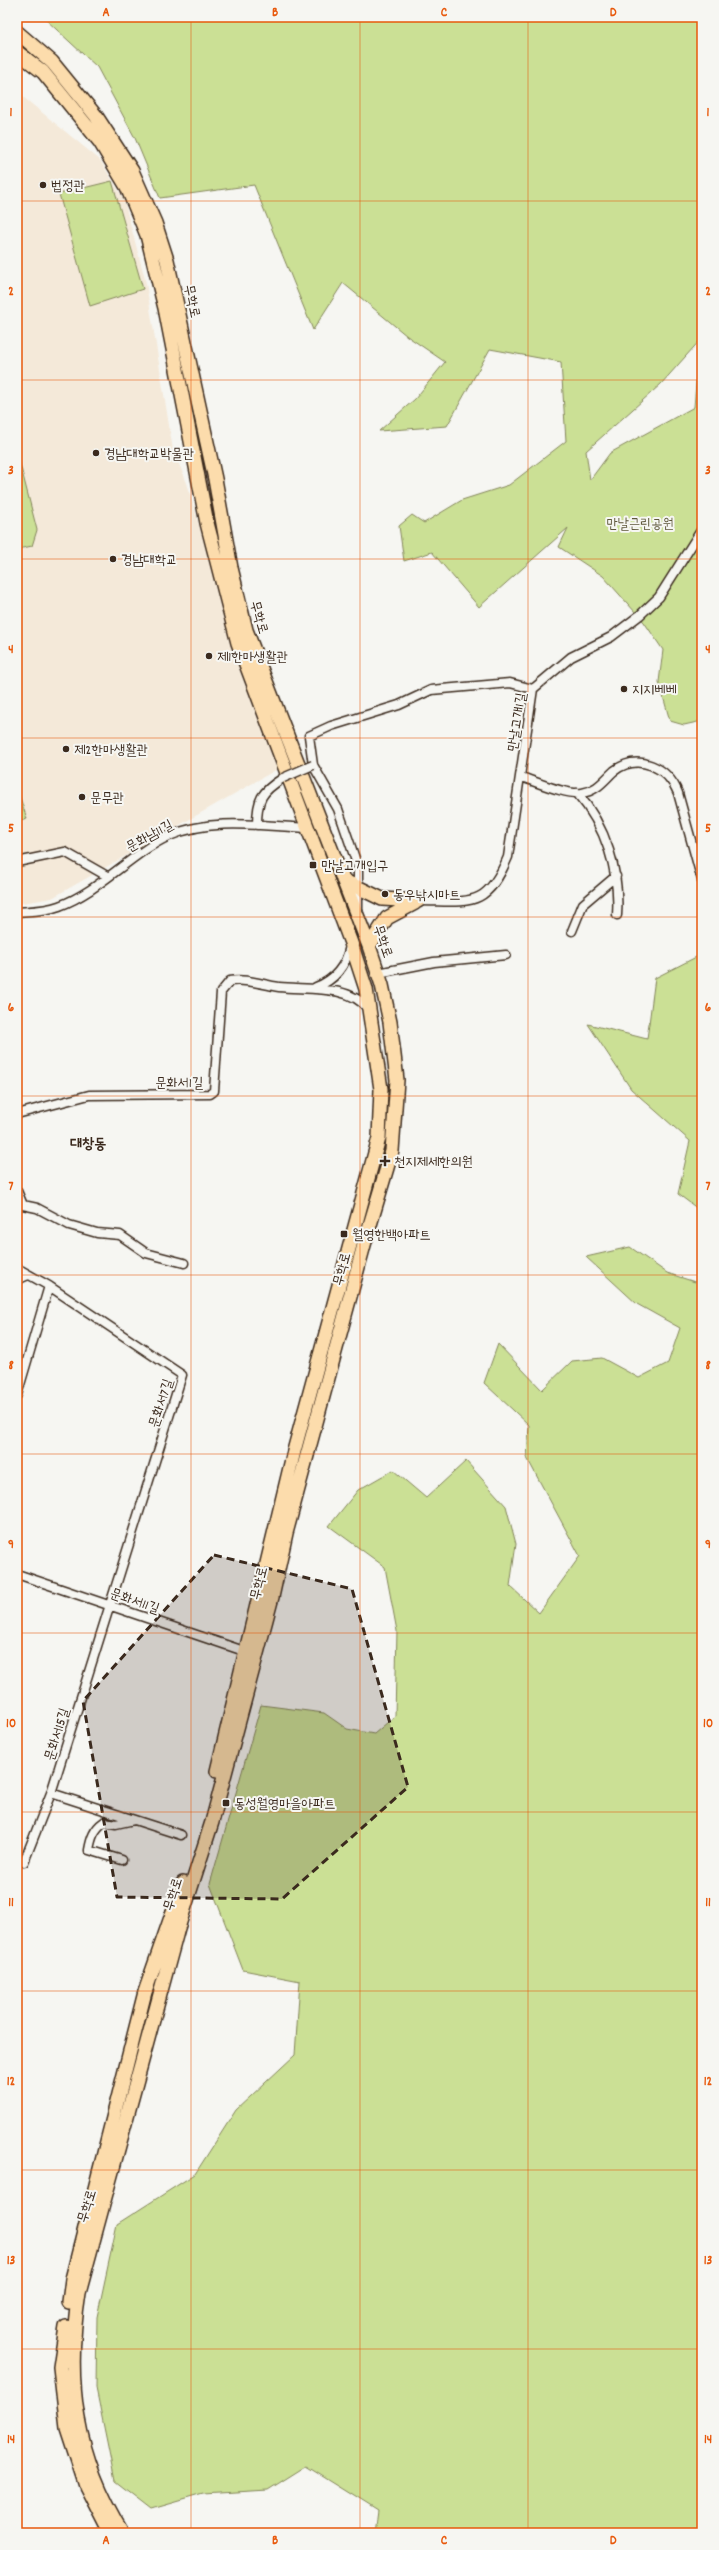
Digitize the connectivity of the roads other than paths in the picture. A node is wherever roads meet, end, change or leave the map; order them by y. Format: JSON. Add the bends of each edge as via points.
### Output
{"nodes":[{"id":1,"x":17,"y":32,"type":"edge"},
{"id":2,"x":17,"y":52,"type":"edge"},
{"id":3,"x":702,"y":530,"type":"edge"},
{"id":4,"x":533,"y":688,"type":"junction"},
{"id":5,"x":313,"y":765,"type":"junction"},
{"id":6,"x":521,"y":777,"type":"junction"},
{"id":7,"x":577,"y":793,"type":"junction"},
{"id":8,"x":257,"y":825,"type":"junction"},
{"id":9,"x":308,"y":828,"type":"junction"},
{"id":10,"x":17,"y":862,"type":"edge"},
{"id":11,"x":107,"y":876,"type":"junction"},
{"id":12,"x":616,"y":876,"type":"junction"},
{"id":13,"x":343,"y":880,"type":"junction"},
{"id":14,"x":702,"y":880,"type":"edge"},
{"id":15,"x":358,"y":888,"type":"junction"},
{"id":16,"x":418,"y":901,"type":"junction"},
{"id":17,"x":17,"y":912,"type":"edge"},
{"id":18,"x":358,"y":915,"type":"junction"},
{"id":19,"x":617,"y":915,"type":"dead end"},
{"id":20,"x":572,"y":931,"type":"dead end"},
{"id":21,"x":351,"y":943,"type":"junction"},
{"id":22,"x":369,"y":946,"type":"junction"},
{"id":23,"x":506,"y":955,"type":"dead end"},
{"id":24,"x":378,"y":973,"type":"junction"},
{"id":25,"x":316,"y":987,"type":"junction"},
{"id":26,"x":369,"y":1009,"type":"junction"},
{"id":27,"x":17,"y":1114,"type":"edge"},
{"id":28,"x":17,"y":1191,"type":"edge"},
{"id":29,"x":20,"y":1206,"type":"edge"},
{"id":30,"x":184,"y":1263,"type":"dead end"},
{"id":31,"x":17,"y":1268,"type":"edge"},
{"id":32,"x":28,"y":1275,"type":"junction"},
{"id":33,"x":17,"y":1280,"type":"edge"},
{"id":34,"x":49,"y":1286,"type":"junction"},
{"id":35,"x":17,"y":1395,"type":"edge"},
{"id":36,"x":17,"y":1574,"type":"edge"},
{"id":37,"x":110,"y":1604,"type":"junction"},
{"id":38,"x":244,"y":1651,"type":"junction"},
{"id":39,"x":51,"y":1793,"type":"junction"},
{"id":40,"x":135,"y":1820,"type":"junction"},
{"id":41,"x":181,"y":1835,"type":"dead end"},
{"id":42,"x":122,"y":1860,"type":"dead end"},
{"id":43,"x":17,"y":1862,"type":"edge"},
{"id":44,"x":110,"y":2533,"type":"edge"},
{"id":45,"x":123,"y":2533,"type":"edge"}],
"edges":[{"from":1,"to":13,"type":"main road","name":"무학로","via":[[52,62],[96,116],[132,171],[155,223],[172,283],[246,630]]},
{"from":2,"to":9,"type":"main road","name":"무학로","via":[[43,72],[100,142],[127,187],[147,235],[165,308],[207,523],[238,643]]},
{"from":3,"to":4,"type":"street","name":"만날고개1길","via":[[658,597],[640,615],[611,637],[572,656]]},
{"from":4,"to":5,"type":"street","via":[[510,683],[431,690],[392,708],[331,726],[310,736]]},
{"from":4,"to":6,"type":"street","name":"만날고개1길"},
{"from":5,"to":8,"type":"street","bridge":true,"via":[[269,787],[257,805]]},
{"from":5,"to":15,"type":"street","via":[[348,834],[358,867]]},
{"from":6,"to":7,"type":"street"},
{"from":6,"to":16,"type":"street","name":"만날고개1길","via":[[508,857],[498,881],[483,896],[467,901]]},
{"from":7,"to":12,"type":"street","via":[[595,816]]},
{"from":7,"to":14,"type":"street","via":[[591,791],[624,765],[643,763],[662,770],[678,793]]},
{"from":8,"to":9,"type":"street","name":"문화남11길"},
{"from":8,"to":11,"type":"street","name":"문화남11길","via":[[236,824],[187,830],[168,836]]},
{"from":9,"to":21,"type":"main road","name":"무학로"},
{"from":10,"to":11,"type":"street","via":[[65,852]]},
{"from":11,"to":17,"type":"street","name":"문화남11길","via":[[59,906]]},
{"from":12,"to":19,"type":"street"},
{"from":12,"to":20,"type":"street","via":[[583,904]]},
{"from":13,"to":15,"type":"main road"},
{"from":13,"to":18,"type":"main road","name":"무학로"},
{"from":15,"to":16,"type":"main road","via":[[390,901]]},
{"from":15,"to":18,"type":"street"},
{"from":16,"to":22,"type":"main road","via":[[387,918]]},
{"from":18,"to":22,"type":"main road","name":"무학로"},
{"from":21,"to":25,"type":"street","via":[[344,966]]},
{"from":21,"to":26,"type":"main road","name":"무학로","via":[[366,989]]},
{"from":22,"to":24,"type":"main road","name":"무학로"},
{"from":23,"to":24,"type":"street","via":[[434,962]]},
{"from":24,"to":45,"type":"main road","name":"무학로","via":[[390,1022],[397,1080],[392,1151],[286,1533],[272,1597],[212,1822],[178,1928],[138,2068],[111,2177],[88,2253],[76,2313],[71,2363],[76,2414],[99,2487]]},
{"from":25,"to":26,"type":"street","name":"문화서1길","via":[[358,998]]},
{"from":25,"to":27,"type":"street","name":"문화서1길","via":[[284,987],[242,981],[225,984],[217,1031],[214,1091],[210,1094],[89,1095]]},
{"from":26,"to":38,"type":"main road","name":"무학로","via":[[381,1089],[379,1138],[294,1451]]},
{"from":28,"to":29,"type":"street"},
{"from":29,"to":30,"type":"street","via":[[37,1208],[70,1225],[97,1233],[120,1235],[146,1253]]},
{"from":31,"to":32,"type":"street","name":"문화서7길"},
{"from":32,"to":33,"type":"street"},
{"from":32,"to":34,"type":"street","name":"문화서7길"},
{"from":34,"to":35,"type":"street"},
{"from":34,"to":37,"type":"street","name":"문화서7길","via":[[182,1375]]},
{"from":36,"to":37,"type":"street","name":"문화서11길"},
{"from":37,"to":38,"type":"street","name":"문화서11길"},
{"from":37,"to":39,"type":"street","name":"문화서15길"},
{"from":38,"to":44,"type":"main road","name":"무학로","via":[[207,1815],[145,1992],[72,2279],[60,2367],[67,2428],[86,2486]]},
{"from":39,"to":40,"type":"street"},
{"from":39,"to":43,"type":"street","name":"문화서15길","via":[[24,1862]]},
{"from":40,"to":41,"type":"street"},
{"from":40,"to":42,"type":"street","via":[[116,1824],[104,1822],[94,1831],[91,1840],[89,1850]]}]}
